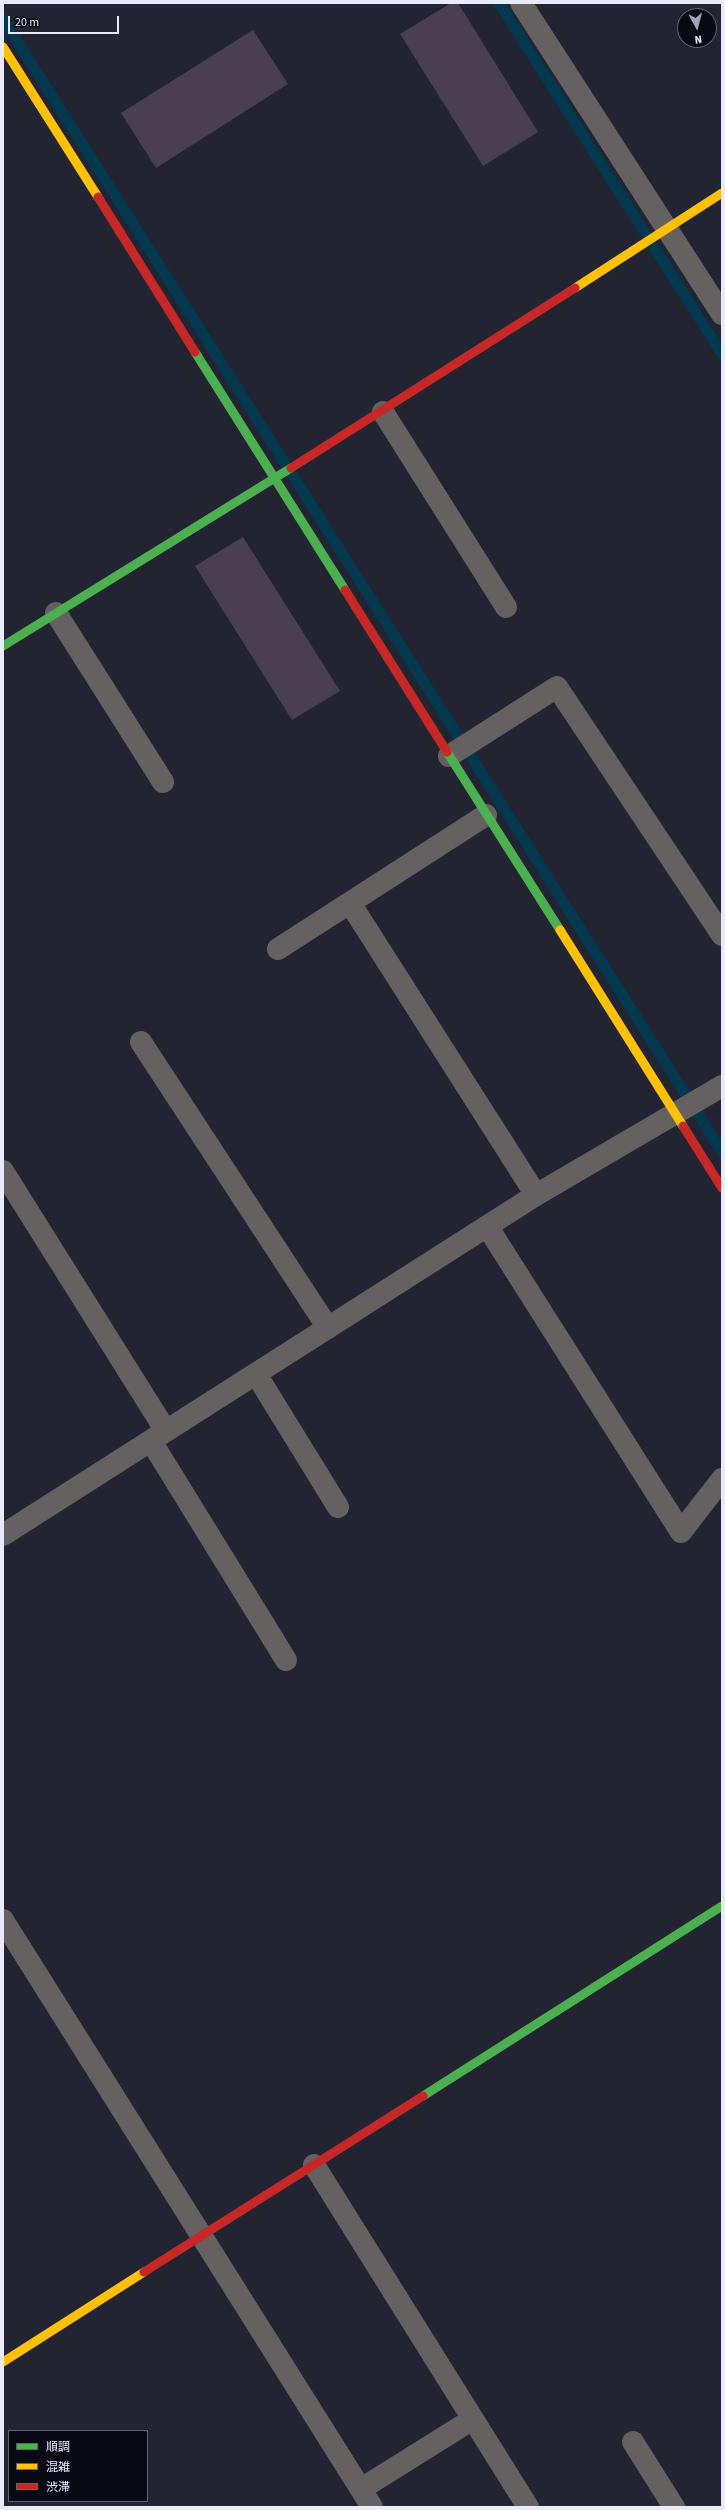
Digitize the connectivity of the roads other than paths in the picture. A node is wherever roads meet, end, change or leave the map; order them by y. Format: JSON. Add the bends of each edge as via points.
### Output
{"nodes":[{"id":1,"x":521,"y":3,"type":"edge"},
{"id":2,"x":3,"y":47,"type":"edge"},
{"id":3,"x":722,"y":194,"type":"edge"},
{"id":4,"x":663,"y":232,"type":"junction"},
{"id":5,"x":722,"y":314,"type":"edge"},
{"id":6,"x":383,"y":412,"type":"junction"},
{"id":7,"x":275,"y":480,"type":"junction"},
{"id":8,"x":506,"y":607,"type":"dead end"},
{"id":9,"x":56,"y":612,"type":"junction"},
{"id":10,"x":3,"y":646,"type":"edge"},
{"id":11,"x":460,"y":749,"type":"junction"},
{"id":12,"x":163,"y":782,"type":"dead end"},
{"id":13,"x":486,"y":815,"type":"junction"},
{"id":14,"x":350,"y":903,"type":"junction"},
{"id":15,"x":722,"y":935,"type":"edge"},
{"id":16,"x":278,"y":949,"type":"dead end"},
{"id":17,"x":141,"y":1042,"type":"dead end"},
{"id":18,"x":722,"y":1086,"type":"edge"},
{"id":19,"x":687,"y":1107,"type":"junction"},
{"id":20,"x":3,"y":1171,"type":"edge"},
{"id":21,"x":722,"y":1188,"type":"edge"},
{"id":22,"x":536,"y":1195,"type":"junction"},
{"id":23,"x":487,"y":1226,"type":"junction"},
{"id":24,"x":328,"y":1328,"type":"junction"},
{"id":25,"x":256,"y":1374,"type":"junction"},
{"id":26,"x":159,"y":1436,"type":"junction"},
{"id":27,"x":722,"y":1479,"type":"edge"},
{"id":28,"x":338,"y":1507,"type":"dead end"},
{"id":29,"x":3,"y":1535,"type":"edge"},
{"id":30,"x":286,"y":1660,"type":"dead end"},
{"id":31,"x":722,"y":1906,"type":"edge"},
{"id":32,"x":3,"y":1920,"type":"edge"},
{"id":33,"x":314,"y":2165,"type":"junction"},
{"id":34,"x":203,"y":2236,"type":"junction"},
{"id":35,"x":3,"y":2362,"type":"edge"},
{"id":36,"x":473,"y":2419,"type":"junction"},
{"id":37,"x":633,"y":2442,"type":"dead end"},
{"id":38,"x":367,"y":2498,"type":"edge"},
{"id":39,"x":528,"y":2507,"type":"edge"},
{"id":40,"x":674,"y":2507,"type":"edge"}],
"edges":[{"from":1,"to":4,"type":"street"},
{"from":2,"to":7,"type":"street"},
{"from":3,"to":4,"type":"street"},
{"from":4,"to":5,"type":"street"},
{"from":4,"to":6,"type":"street"},
{"from":6,"to":7,"type":"street"},
{"from":6,"to":8,"type":"street"},
{"from":7,"to":9,"type":"street"},
{"from":7,"to":11,"type":"street"},
{"from":9,"to":10,"type":"street"},
{"from":9,"to":12,"type":"street"},
{"from":11,"to":13,"type":"street"},
{"from":11,"to":15,"type":"street","via":[[557,687]]},
{"from":13,"to":14,"type":"street"},
{"from":13,"to":19,"type":"street"},
{"from":14,"to":16,"type":"street"},
{"from":14,"to":22,"type":"street"},
{"from":17,"to":24,"type":"street"},
{"from":18,"to":19,"type":"street"},
{"from":19,"to":21,"type":"street"},
{"from":19,"to":22,"type":"street"},
{"from":20,"to":26,"type":"street"},
{"from":22,"to":23,"type":"street"},
{"from":23,"to":24,"type":"street"},
{"from":23,"to":27,"type":"street","via":[[681,1532]]},
{"from":24,"to":25,"type":"street"},
{"from":25,"to":26,"type":"street"},
{"from":25,"to":28,"type":"street"},
{"from":26,"to":29,"type":"street"},
{"from":26,"to":30,"type":"street"},
{"from":31,"to":33,"type":"street"},
{"from":32,"to":34,"type":"street"},
{"from":33,"to":34,"type":"street"},
{"from":33,"to":36,"type":"street"},
{"from":34,"to":35,"type":"street"},
{"from":34,"to":38,"type":"street"},
{"from":36,"to":38,"type":"street"},
{"from":36,"to":39,"type":"street"},
{"from":37,"to":40,"type":"street"}]}
